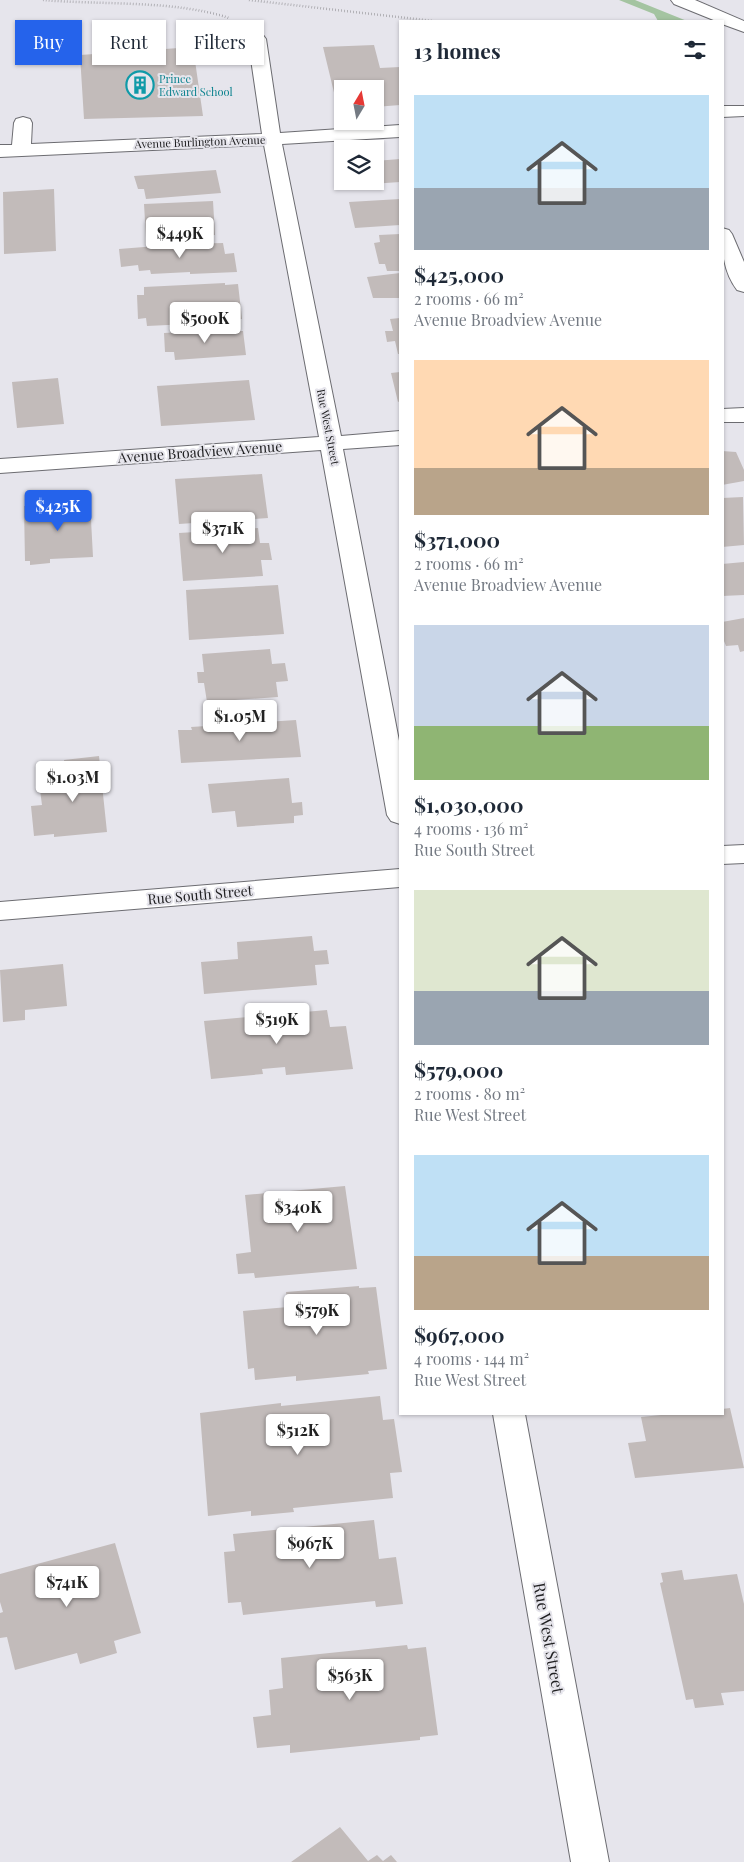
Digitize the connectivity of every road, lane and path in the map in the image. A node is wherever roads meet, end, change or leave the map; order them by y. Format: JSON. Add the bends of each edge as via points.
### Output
{"nodes":[{"id":1,"x":43,"y":0,"type":"edge"},
{"id":2,"x":102,"y":0,"type":"edge"},
{"id":3,"x":249,"y":0,"type":"edge"},
{"id":4,"x":680,"y":0,"type":"edge"},
{"id":5,"x":90,"y":2,"type":"junction"},
{"id":6,"x":234,"y":20,"type":"edge"},
{"id":7,"x":424,"y":20,"type":"edge"},
{"id":8,"x":744,"y":26,"type":"edge"},
{"id":9,"x":261,"y":65,"type":"edge"},
{"id":10,"x":744,"y":111,"type":"edge"},
{"id":11,"x":724,"y":112,"type":"edge"},
{"id":12,"x":22,"y":123,"type":"dead end"},
{"id":13,"x":399,"y":131,"type":"edge"},
{"id":14,"x":272,"y":139,"type":"junction"},
{"id":15,"x":21,"y":150,"type":"junction"},
{"id":16,"x":0,"y":151,"type":"edge"},
{"id":17,"x":724,"y":239,"type":"edge"},
{"id":18,"x":744,"y":286,"type":"edge"},
{"id":19,"x":744,"y":415,"type":"edge"},
{"id":20,"x":724,"y":416,"type":"edge"},
{"id":21,"x":399,"y":438,"type":"edge"},
{"id":22,"x":331,"y":443,"type":"junction"},
{"id":23,"x":0,"y":466,"type":"edge"},
{"id":24,"x":399,"y":810,"type":"edge"},
{"id":25,"x":744,"y":854,"type":"edge"},
{"id":26,"x":724,"y":855,"type":"edge"},
{"id":27,"x":399,"y":878,"type":"edge"},
{"id":28,"x":0,"y":911,"type":"edge"},
{"id":29,"x":508,"y":1415,"type":"edge"},
{"id":30,"x":590,"y":1862,"type":"edge"}],
"edges":[{"from":1,"to":5,"type":"path"},
{"from":2,"to":5,"type":"path"},
{"from":3,"to":7,"type":"path"},
{"from":4,"to":8,"type":"street"},
{"from":5,"to":6,"type":"path","via":[[189,8]]},
{"from":9,"to":14,"type":"street","name":"Rue West Street"},
{"from":10,"to":11,"type":"street"},
{"from":12,"to":15,"type":"street"},
{"from":13,"to":14,"type":"street","name":"Avenue Burlington Avenue"},
{"from":14,"to":15,"type":"street","name":"Avenue Burlington Avenue"},
{"from":14,"to":22,"type":"street","name":"Rue West Street"},
{"from":15,"to":16,"type":"street","name":"Avenue Burlington Avenue"},
{"from":17,"to":18,"type":"street"},
{"from":19,"to":20,"type":"street"},
{"from":21,"to":22,"type":"street","name":"Avenue Broadview Avenue"},
{"from":22,"to":23,"type":"street","name":"Avenue Broadview Avenue"},
{"from":22,"to":24,"type":"street","name":"Rue West Street"},
{"from":25,"to":26,"type":"street"},
{"from":27,"to":28,"type":"street","name":"Rue South Street"},
{"from":29,"to":30,"type":"street","name":"Rue West Street"}]}
